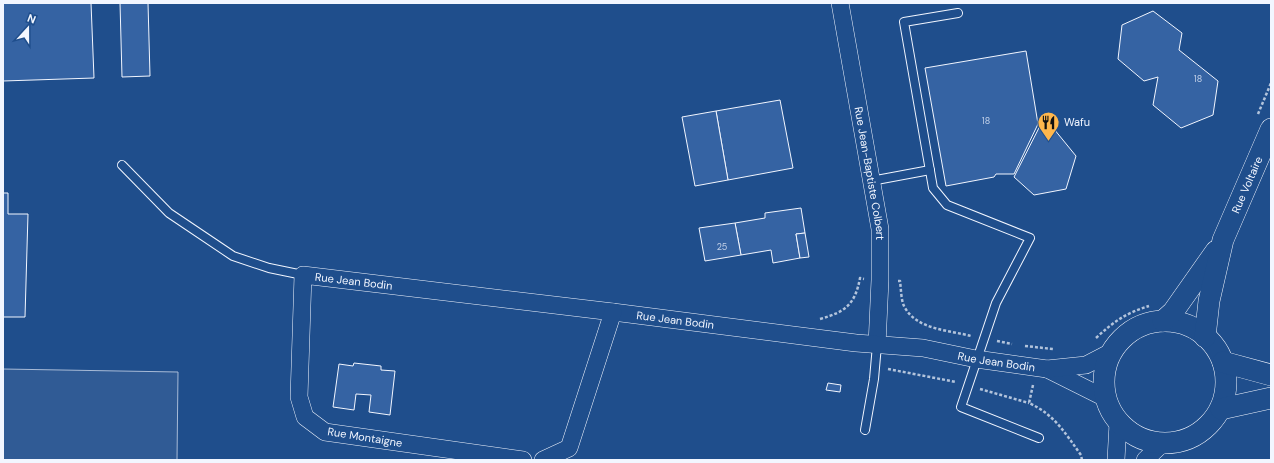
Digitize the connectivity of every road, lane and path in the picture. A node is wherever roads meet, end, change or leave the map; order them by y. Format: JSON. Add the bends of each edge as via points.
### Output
{"nodes":[{"id":1,"x":840,"y":3,"type":"edge"},
{"id":2,"x":958,"y":13,"type":"dead end"},
{"id":3,"x":1271,"y":83,"type":"edge"},
{"id":4,"x":1263,"y":125,"type":"edge"},
{"id":5,"x":122,"y":165,"type":"dead end"},
{"id":6,"x":930,"y":170,"type":"junction"},
{"id":7,"x":871,"y":181,"type":"junction"},
{"id":8,"x":1223,"y":240,"type":"junction"},
{"id":9,"x":303,"y":275,"type":"junction"},
{"id":10,"x":870,"y":280,"type":"dead end"},
{"id":11,"x":896,"y":281,"type":"dead end"},
{"id":12,"x":613,"y":312,"type":"junction"},
{"id":13,"x":1157,"y":313,"type":"junction"},
{"id":14,"x":813,"y":319,"type":"dead end"},
{"id":15,"x":1205,"y":337,"type":"junction"},
{"id":16,"x":983,"y":339,"type":"junction"},
{"id":17,"x":1094,"y":340,"type":"dead end"},
{"id":18,"x":877,"y":345,"type":"junction"},
{"id":19,"x":1056,"y":348,"type":"dead end"},
{"id":20,"x":1111,"y":352,"type":"junction"},
{"id":21,"x":976,"y":359,"type":"junction"},
{"id":22,"x":1223,"y":362,"type":"junction"},
{"id":23,"x":875,"y":366,"type":"junction"},
{"id":24,"x":1047,"y":370,"type":"junction"},
{"id":25,"x":1271,"y":375,"type":"edge"},
{"id":26,"x":1034,"y":380,"type":"dead end"},
{"id":27,"x":967,"y":386,"type":"junction"},
{"id":28,"x":1105,"y":398,"type":"junction"},
{"id":29,"x":1271,"y":398,"type":"edge"},
{"id":30,"x":1029,"y":403,"type":"junction"},
{"id":31,"x":1221,"y":409,"type":"junction"},
{"id":32,"x":1118,"y":423,"type":"junction"},
{"id":33,"x":866,"y":430,"type":"dead end"},
{"id":34,"x":1039,"y":438,"type":"dead end"},
{"id":35,"x":1162,"y":444,"type":"junction"},
{"id":36,"x":523,"y":460,"type":"edge"},
{"id":37,"x":543,"y":460,"type":"edge"},
{"id":38,"x":1082,"y":460,"type":"edge"},
{"id":39,"x":1116,"y":460,"type":"edge"},
{"id":40,"x":1145,"y":460,"type":"edge"}],
"edges":[{"from":1,"to":7,"type":"street","name":"Rue Jean-Baptiste Colbert"},
{"from":2,"to":6,"type":"lane","via":[[904,22]]},
{"from":3,"to":4,"type":"path"},
{"from":4,"to":8,"type":"street","name":"Rue Voltaire"},
{"from":5,"to":9,"type":"lane","via":[[169,213],[233,256],[269,268]]},
{"from":6,"to":7,"type":"lane"},
{"from":6,"to":16,"type":"lane","via":[[933,188],[948,205],[1030,238],[996,303]]},
{"from":7,"to":18,"type":"street","name":"Rue Jean-Baptiste Colbert","via":[[880,229]]},
{"from":8,"to":13,"type":"street","name":"Rue Voltaire","via":[[1173,312]]},
{"from":8,"to":15,"type":"street","name":"Rue Voltaire","via":[[1208,301]]},
{"from":9,"to":12,"type":"street","name":"Rue Jean Bodin"},
{"from":9,"to":36,"type":"street","name":"Rue Montaigne","via":[[299,397],[305,417],[325,432]]},
{"from":10,"to":14,"type":"path","via":[[860,278],[858,292],[840,313]]},
{"from":11,"to":16,"type":"path","via":[[900,281],[904,306],[918,321],[931,327]]},
{"from":12,"to":18,"type":"street","name":"Rue Jean Bodin"},
{"from":12,"to":37,"type":"street","via":[[569,448]]},
{"from":13,"to":15,"type":"street","via":[[1195,328]]},
{"from":13,"to":17,"type":"path","via":[[1128,312]]},
{"from":13,"to":20,"type":"street","via":[[1152,321],[1130,331]]},
{"from":15,"to":22,"type":"street","via":[[1216,348]]},
{"from":16,"to":19,"type":"path"},
{"from":16,"to":21,"type":"lane"},
{"from":18,"to":21,"type":"street","name":"Rue Jean Bodin","via":[[923,348]]},
{"from":18,"to":23,"type":"lane"},
{"from":20,"to":24,"type":"street","name":"Rue Jean Bodin","via":[[1086,365]]},
{"from":20,"to":28,"type":"street","via":[[1103,376]]},
{"from":21,"to":24,"type":"street","name":"Rue Jean Bodin"},
{"from":21,"to":27,"type":"lane"},
{"from":22,"to":25,"type":"street"},
{"from":22,"to":31,"type":"street","via":[[1226,389]]},
{"from":23,"to":27,"type":"path"},
{"from":23,"to":33,"type":"lane"},
{"from":24,"to":28,"type":"street","name":"Rue Jean Bodin"},
{"from":26,"to":30,"type":"path"},
{"from":27,"to":30,"type":"path"},
{"from":27,"to":34,"type":"lane","via":[[961,407]]},
{"from":28,"to":32,"type":"street"},
{"from":29,"to":31,"type":"street"},
{"from":30,"to":38,"type":"path","via":[[1056,421]]},
{"from":31,"to":35,"type":"street","via":[[1206,428],[1188,440]]},
{"from":32,"to":35,"type":"street","via":[[1141,439]]},
{"from":32,"to":39,"type":"street"},
{"from":35,"to":40,"type":"street"}]}
